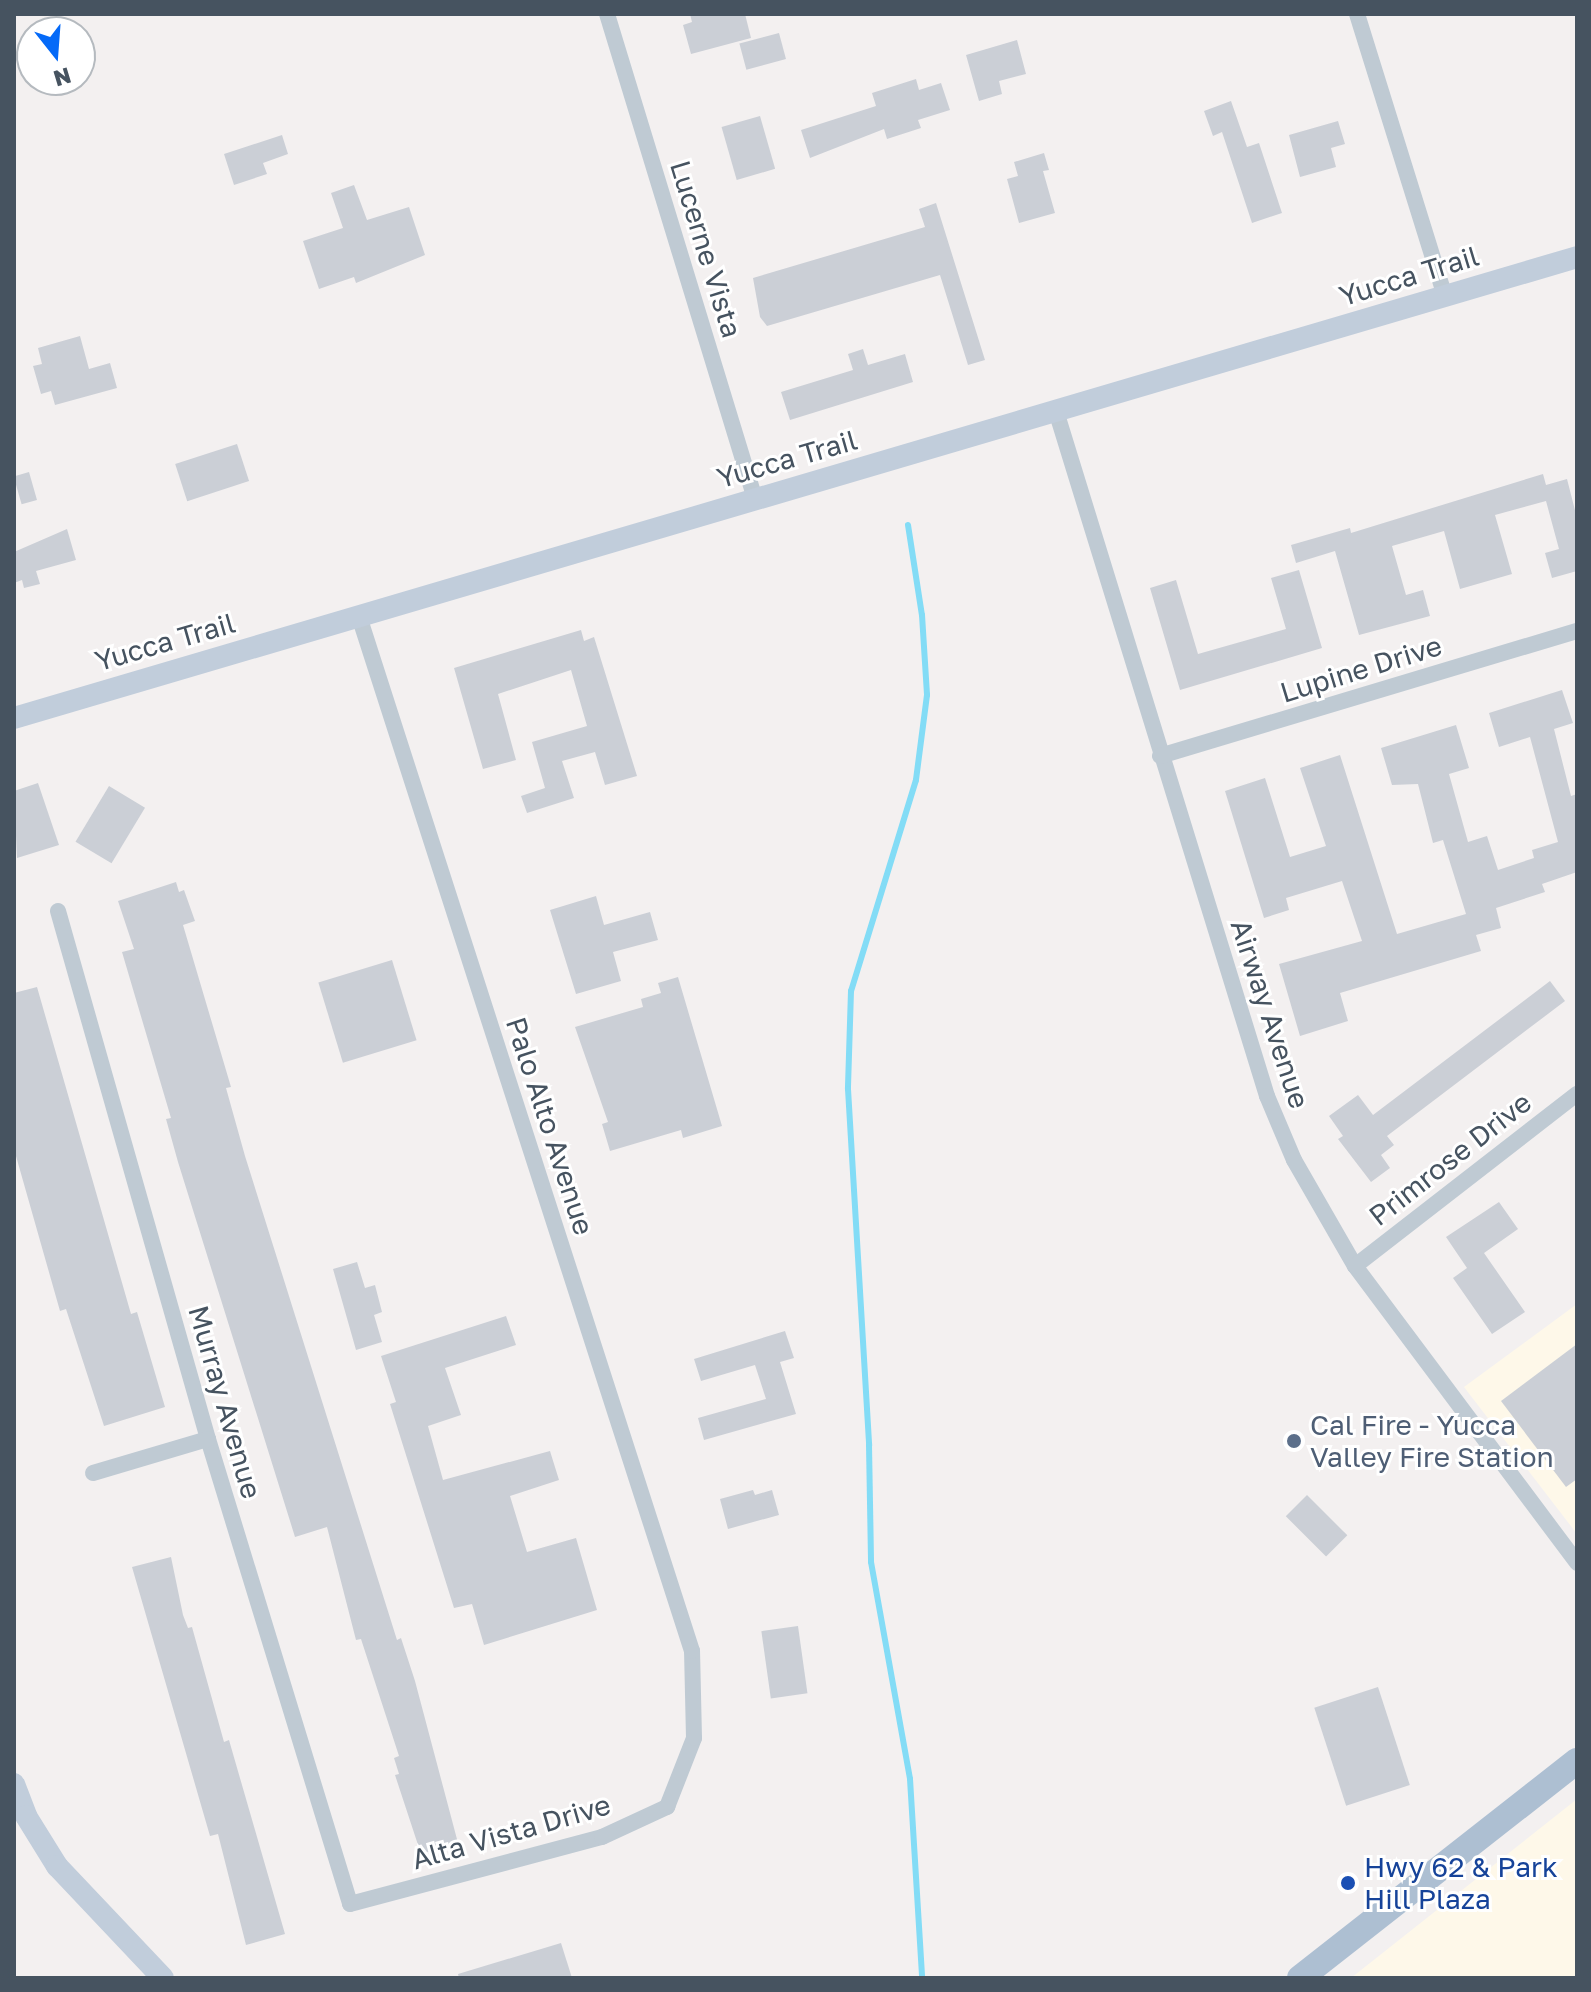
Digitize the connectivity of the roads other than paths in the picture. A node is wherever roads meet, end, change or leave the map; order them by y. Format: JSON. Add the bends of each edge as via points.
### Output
{"nodes":[{"id":1,"x":607,"y":14,"type":"edge"},
{"id":2,"x":1357,"y":14,"type":"edge"},
{"id":3,"x":1577,"y":257,"type":"edge"},
{"id":4,"x":1445,"y":296,"type":"junction"},
{"id":5,"x":1056,"y":411,"type":"junction"},
{"id":6,"x":755,"y":499,"type":"junction"},
{"id":7,"x":359,"y":616,"type":"junction"},
{"id":8,"x":1577,"y":631,"type":"edge"},
{"id":9,"x":14,"y":718,"type":"edge"},
{"id":10,"x":1160,"y":756,"type":"junction"},
{"id":11,"x":58,"y":911,"type":"dead end"},
{"id":12,"x":1577,"y":1094,"type":"edge"},
{"id":13,"x":1355,"y":1266,"type":"junction"},
{"id":14,"x":208,"y":1439,"type":"junction"},
{"id":15,"x":93,"y":1473,"type":"dead end"},
{"id":16,"x":1577,"y":1563,"type":"edge"},
{"id":17,"x":692,"y":1651,"type":"joint"},
{"id":18,"x":1577,"y":1761,"type":"edge"},
{"id":19,"x":14,"y":1784,"type":"edge"},
{"id":20,"x":350,"y":1904,"type":"joint"},
{"id":21,"x":163,"y":1978,"type":"edge"},
{"id":22,"x":1300,"y":1978,"type":"edge"}],
"edges":[{"from":1,"to":6,"type":"street","name":"Lucerne Vista"},
{"from":2,"to":4,"type":"street"},
{"from":3,"to":4,"type":"main road","name":"Yucca Trail"},
{"from":4,"to":5,"type":"main road","name":"Yucca Trail"},
{"from":5,"to":6,"type":"main road","name":"Yucca Trail"},
{"from":5,"to":10,"type":"street","name":"Airway Avenue"},
{"from":6,"to":7,"type":"main road","name":"Yucca Trail"},
{"from":7,"to":9,"type":"main road","name":"Yucca Trail"},
{"from":7,"to":17,"type":"street","name":"Palo Alto Avenue"},
{"from":8,"to":10,"type":"street","name":"Lupine Drive"},
{"from":10,"to":13,"type":"street","name":"Airway Avenue","via":[[1267,1096],[1320,1210]]},
{"from":11,"to":14,"type":"street","name":"Murray Avenue"},
{"from":12,"to":13,"type":"street","name":"Primrose Drive"},
{"from":13,"to":16,"type":"street","name":"Airway Avenue"},
{"from":14,"to":15,"type":"street"},
{"from":14,"to":20,"type":"street","name":"Murray Avenue"},
{"from":17,"to":20,"type":"street","name":"Alta Vista Drive","via":[[694,1738],[667,1807],[602,1837]]},
{"from":18,"to":22,"type":"main road"},
{"from":19,"to":21,"type":"main road","via":[[26,1816],[57,1866]]}]}
